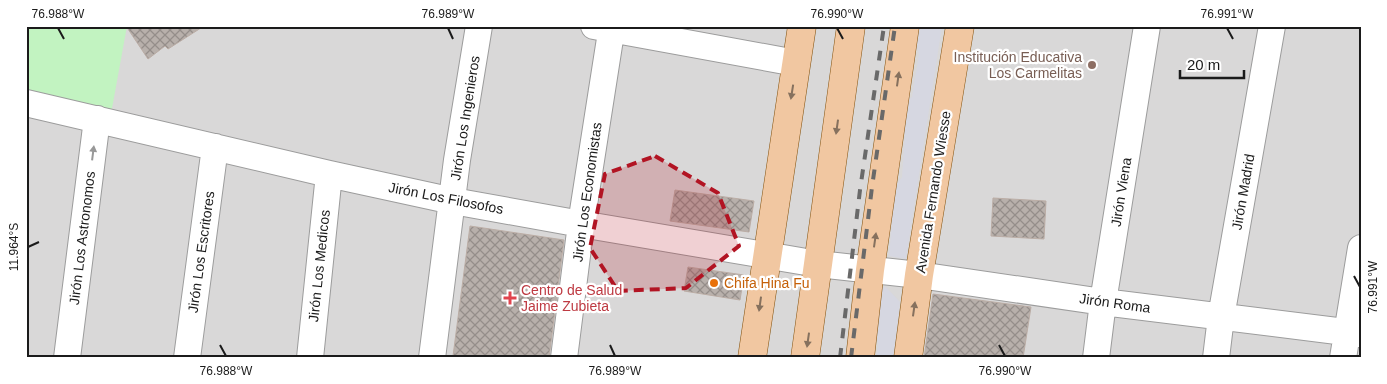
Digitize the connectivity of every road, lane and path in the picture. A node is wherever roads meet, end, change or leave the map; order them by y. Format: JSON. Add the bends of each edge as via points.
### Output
{"nodes":[{"id":1,"x":479,"y":26,"type":"edge"},
{"id":2,"x":802,"y":26,"type":"edge"},
{"id":3,"x":851,"y":26,"type":"edge"},
{"id":4,"x":905,"y":26,"type":"edge"},
{"id":5,"x":960,"y":26,"type":"edge"},
{"id":6,"x":1147,"y":26,"type":"edge"},
{"id":7,"x":1272,"y":26,"type":"edge"},
{"id":8,"x":605,"y":27,"type":"edge"},
{"id":9,"x":796,"y":63,"type":"junction"},
{"id":10,"x":26,"y":103,"type":"edge"},
{"id":11,"x":97,"y":119,"type":"junction"},
{"id":12,"x":215,"y":147,"type":"junction"},
{"id":13,"x":329,"y":174,"type":"junction"},
{"id":14,"x":453,"y":201,"type":"junction"},
{"id":15,"x":581,"y":224,"type":"junction"},
{"id":16,"x":1361,"y":248,"type":"edge"},
{"id":17,"x":766,"y":256,"type":"junction"},
{"id":18,"x":818,"y":264,"type":"junction"},
{"id":19,"x":870,"y":270,"type":"junction"},
{"id":20,"x":919,"y":275,"type":"junction"},
{"id":21,"x":1103,"y":302,"type":"junction"},
{"id":22,"x":1221,"y":317,"type":"junction"},
{"id":23,"x":1354,"y":333,"type":"edge"},
{"id":24,"x":67,"y":358,"type":"edge"},
{"id":25,"x":187,"y":358,"type":"edge"},
{"id":26,"x":310,"y":358,"type":"edge"},
{"id":27,"x":432,"y":358,"type":"edge"},
{"id":28,"x":564,"y":358,"type":"edge"},
{"id":29,"x":752,"y":358,"type":"edge"},
{"id":30,"x":805,"y":358,"type":"edge"},
{"id":31,"x":860,"y":358,"type":"edge"},
{"id":32,"x":908,"y":358,"type":"edge"},
{"id":33,"x":1096,"y":358,"type":"edge"},
{"id":34,"x":1216,"y":358,"type":"edge"},
{"id":35,"x":1343,"y":358,"type":"edge"}],
"edges":[{"from":1,"to":14,"type":"street","name":"Jirón Los Ingenieros"},
{"from":2,"to":9,"type":"main road"},
{"from":3,"to":18,"type":"main road","one_way":true},
{"from":19,"to":4,"type":"main road","one_way":true},
{"from":5,"to":20,"type":"main road","name":"Avenida Fernando Wiesse"},
{"from":6,"to":21,"type":"street","name":"Jirón Viena"},
{"from":7,"to":22,"type":"street","name":"Jirón Madrid"},
{"from":8,"to":9,"type":"street"},
{"from":8,"to":15,"type":"street","name":"Jirón Los Economistas"},
{"from":9,"to":17,"type":"main road","one_way":true},
{"from":10,"to":11,"type":"street","name":"Jirón Los Filosofos"},
{"from":11,"to":12,"type":"street","name":"Jirón Los Filosofos"},
{"from":24,"to":11,"type":"street","name":"Jirón Los Astronomos","one_way":true},
{"from":12,"to":13,"type":"street","name":"Jirón Los Filosofos"},
{"from":12,"to":25,"type":"street","name":"Jirón Los Escritores"},
{"from":13,"to":14,"type":"street","name":"Jirón Los Filosofos"},
{"from":13,"to":26,"type":"street","name":"Jirón Los Medicos"},
{"from":14,"to":15,"type":"street","name":"Jirón Los Filosofos"},
{"from":14,"to":27,"type":"street","name":"Jirón Los Ingenieros"},
{"from":15,"to":17,"type":"street","name":"Jirón Los Filosofos"},
{"from":15,"to":28,"type":"street","name":"Jirón Los Economistas"},
{"from":16,"to":23,"type":"street"},
{"from":17,"to":18,"type":"street","name":"Jirón Los Filosofos"},
{"from":17,"to":29,"type":"main road","one_way":true},
{"from":18,"to":19,"type":"street","name":"Jirón Los Filosofos"},
{"from":18,"to":30,"type":"main road","one_way":true},
{"from":19,"to":20,"type":"street","name":"Jirón Roma"},
{"from":19,"to":31,"type":"main road"},
{"from":20,"to":21,"type":"street","name":"Jirón Roma"},
{"from":32,"to":20,"type":"main road","name":"Avenida Fernando Wiesse","one_way":true},
{"from":21,"to":22,"type":"street","name":"Jirón Roma"},
{"from":21,"to":33,"type":"street","name":"Jirón Viena"},
{"from":22,"to":23,"type":"street","name":"Jirón Roma"},
{"from":22,"to":34,"type":"street","name":"Jirón Madrid"},
{"from":23,"to":35,"type":"street"}]}
